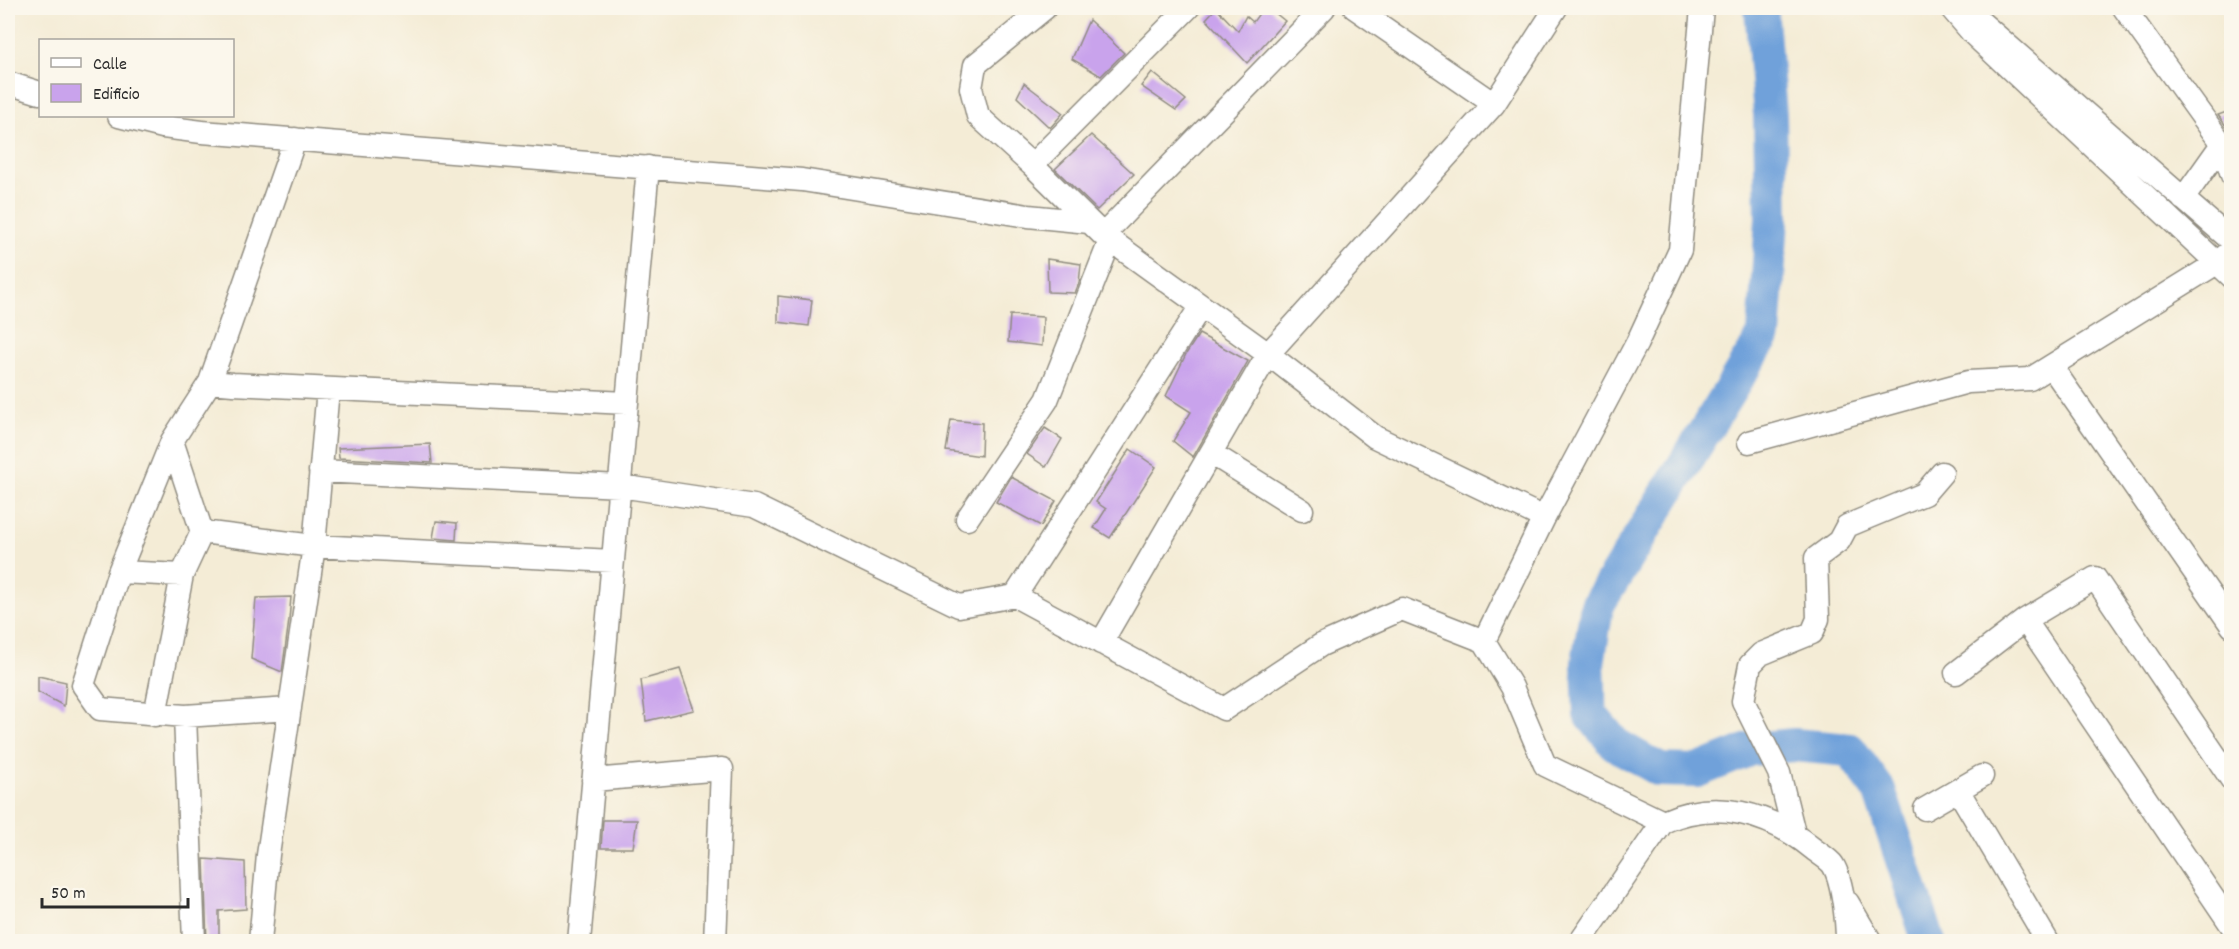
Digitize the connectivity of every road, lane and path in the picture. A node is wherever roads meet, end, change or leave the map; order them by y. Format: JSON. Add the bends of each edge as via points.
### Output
{"nodes":[{"id":1,"x":1045,"y":8,"type":"edge"},
{"id":2,"x":1324,"y":8,"type":"edge"},
{"id":3,"x":1355,"y":8,"type":"edge"},
{"id":4,"x":1556,"y":8,"type":"edge"},
{"id":5,"x":1702,"y":8,"type":"edge"},
{"id":6,"x":1951,"y":8,"type":"edge"},
{"id":7,"x":1964,"y":8,"type":"edge"},
{"id":8,"x":2124,"y":8,"type":"edge"},
{"id":9,"x":1183,"y":9,"type":"edge"},
{"id":10,"x":1980,"y":30,"type":"junction"},
{"id":11,"x":8,"y":83,"type":"edge"},
{"id":12,"x":39,"y":93,"type":"edge"},
{"id":13,"x":2049,"y":93,"type":"junction"},
{"id":14,"x":1494,"y":105,"type":"junction"},
{"id":15,"x":123,"y":117,"type":"edge"},
{"id":16,"x":295,"y":139,"type":"junction"},
{"id":17,"x":2222,"y":144,"type":"junction"},
{"id":18,"x":1032,"y":165,"type":"junction"},
{"id":19,"x":648,"y":167,"type":"junction"},
{"id":20,"x":2232,"y":175,"type":"edge"},
{"id":21,"x":2183,"y":199,"type":"junction"},
{"id":22,"x":1101,"y":233,"type":"junction"},
{"id":23,"x":2232,"y":241,"type":"edge"},
{"id":24,"x":2227,"y":264,"type":"edge"},
{"id":25,"x":1202,"y":306,"type":"junction"},
{"id":26,"x":1268,"y":354,"type":"junction"},
{"id":27,"x":2051,"y":366,"type":"junction"},
{"id":28,"x":210,"y":382,"type":"junction"},
{"id":29,"x":328,"y":389,"type":"junction"},
{"id":30,"x":627,"y":403,"type":"junction"},
{"id":31,"x":172,"y":441,"type":"junction"},
{"id":32,"x":1749,"y":442,"type":"dead end"},
{"id":33,"x":1211,"y":453,"type":"junction"},
{"id":34,"x":320,"y":471,"type":"junction"},
{"id":35,"x":1942,"y":473,"type":"dead end"},
{"id":36,"x":620,"y":486,"type":"junction"},
{"id":37,"x":1302,"y":510,"type":"dead end"},
{"id":38,"x":1544,"y":518,"type":"junction"},
{"id":39,"x":967,"y":519,"type":"dead end"},
{"id":40,"x":202,"y":532,"type":"junction"},
{"id":41,"x":314,"y":546,"type":"junction"},
{"id":42,"x":613,"y":561,"type":"junction"},
{"id":43,"x":119,"y":572,"type":"junction"},
{"id":44,"x":182,"y":575,"type":"junction"},
{"id":45,"x":1015,"y":596,"type":"junction"},
{"id":46,"x":2025,"y":621,"type":"junction"},
{"id":47,"x":2232,"y":626,"type":"edge"},
{"id":48,"x":1484,"y":641,"type":"junction"},
{"id":49,"x":1101,"y":643,"type":"junction"},
{"id":50,"x":1956,"y":673,"type":"dead end"},
{"id":51,"x":290,"y":709,"type":"junction"},
{"id":52,"x":155,"y":715,"type":"junction"},
{"id":53,"x":185,"y":716,"type":"junction"},
{"id":54,"x":1982,"y":776,"type":"dead end"},
{"id":55,"x":593,"y":780,"type":"junction"},
{"id":56,"x":2232,"y":780,"type":"edge"},
{"id":57,"x":1958,"y":790,"type":"junction"},
{"id":58,"x":1925,"y":808,"type":"dead end"},
{"id":59,"x":1663,"y":822,"type":"junction"},
{"id":60,"x":1794,"y":833,"type":"junction"},
{"id":61,"x":1843,"y":894,"type":"junction"},
{"id":62,"x":2232,"y":926,"type":"edge"},
{"id":63,"x":194,"y":942,"type":"edge"},
{"id":64,"x":260,"y":942,"type":"edge"},
{"id":65,"x":579,"y":942,"type":"edge"},
{"id":66,"x":716,"y":942,"type":"edge"},
{"id":67,"x":1580,"y":942,"type":"edge"},
{"id":68,"x":1847,"y":942,"type":"edge"},
{"id":69,"x":1870,"y":942,"type":"edge"},
{"id":70,"x":2048,"y":942,"type":"edge"}],
"edges":[{"from":1,"to":18,"type":"street","via":[[975,65],[971,88],[978,116]]},
{"from":2,"to":22,"type":"street"},
{"from":3,"to":14,"type":"street"},
{"from":4,"to":14,"type":"street"},
{"from":5,"to":38,"type":"street","via":[[1680,250],[1637,343]]},
{"from":6,"to":10,"type":"street"},
{"from":7,"to":10,"type":"street"},
{"from":8,"to":17,"type":"street"},
{"from":9,"to":18,"type":"street"},
{"from":10,"to":13,"type":"street"},
{"from":11,"to":12,"type":"street"},
{"from":13,"to":21,"type":"street"},
{"from":13,"to":24,"type":"street"},
{"from":14,"to":26,"type":"street"},
{"from":15,"to":16,"type":"street","via":[[163,127]]},
{"from":16,"to":19,"type":"street"},
{"from":16,"to":28,"type":"street"},
{"from":17,"to":20,"type":"street"},
{"from":17,"to":21,"type":"street"},
{"from":18,"to":22,"type":"street"},
{"from":19,"to":22,"type":"street","via":[[802,180],[1028,216]]},
{"from":19,"to":30,"type":"street"},
{"from":21,"to":23,"type":"street"},
{"from":22,"to":25,"type":"street"},
{"from":22,"to":39,"type":"street","via":[[1047,400]]},
{"from":24,"to":27,"type":"street"},
{"from":25,"to":26,"type":"street"},
{"from":25,"to":45,"type":"street"},
{"from":26,"to":33,"type":"street"},
{"from":26,"to":38,"type":"street","via":[[1375,436]]},
{"from":27,"to":32,"type":"street","via":[[2030,379],[1968,382]]},
{"from":27,"to":47,"type":"street"},
{"from":28,"to":29,"type":"street"},
{"from":28,"to":31,"type":"street"},
{"from":29,"to":30,"type":"street"},
{"from":29,"to":34,"type":"street"},
{"from":30,"to":36,"type":"street"},
{"from":31,"to":40,"type":"street"},
{"from":31,"to":43,"type":"street"},
{"from":33,"to":37,"type":"street"},
{"from":33,"to":49,"type":"street"},
{"from":34,"to":36,"type":"street"},
{"from":34,"to":41,"type":"street"},
{"from":35,"to":60,"type":"street","via":[[1924,494],[1846,526],[1839,541],[1816,558],[1818,619],[1812,633],[1761,654],[1750,665],[1743,701],[1779,773]]},
{"from":36,"to":42,"type":"street"},
{"from":36,"to":45,"type":"street","via":[[754,506],[959,606]]},
{"from":38,"to":48,"type":"street"},
{"from":40,"to":41,"type":"street"},
{"from":40,"to":44,"type":"street"},
{"from":41,"to":42,"type":"street"},
{"from":41,"to":51,"type":"street"},
{"from":42,"to":55,"type":"street"},
{"from":43,"to":44,"type":"street"},
{"from":43,"to":52,"type":"street","via":[[83,685],[100,709]]},
{"from":44,"to":52,"type":"street"},
{"from":45,"to":49,"type":"street"},
{"from":46,"to":50,"type":"street"},
{"from":46,"to":56,"type":"street","via":[[2096,578]]},
{"from":46,"to":62,"type":"street"},
{"from":48,"to":49,"type":"street","via":[[1402,609],[1321,645],[1224,709]]},
{"from":48,"to":59,"type":"street","via":[[1512,687],[1545,765]]},
{"from":51,"to":53,"type":"street"},
{"from":51,"to":64,"type":"street","via":[[268,855]]},
{"from":52,"to":53,"type":"street"},
{"from":53,"to":63,"type":"street"},
{"from":54,"to":57,"type":"street"},
{"from":55,"to":65,"type":"street"},
{"from":55,"to":66,"type":"street","via":[[722,770]]},
{"from":57,"to":58,"type":"street"},
{"from":57,"to":70,"type":"street"},
{"from":59,"to":60,"type":"street","via":[[1681,814],[1712,809],[1747,813]]},
{"from":59,"to":67,"type":"street"},
{"from":60,"to":61,"type":"street","via":[[1833,865]]},
{"from":61,"to":68,"type":"street"},
{"from":61,"to":69,"type":"street"}]}
